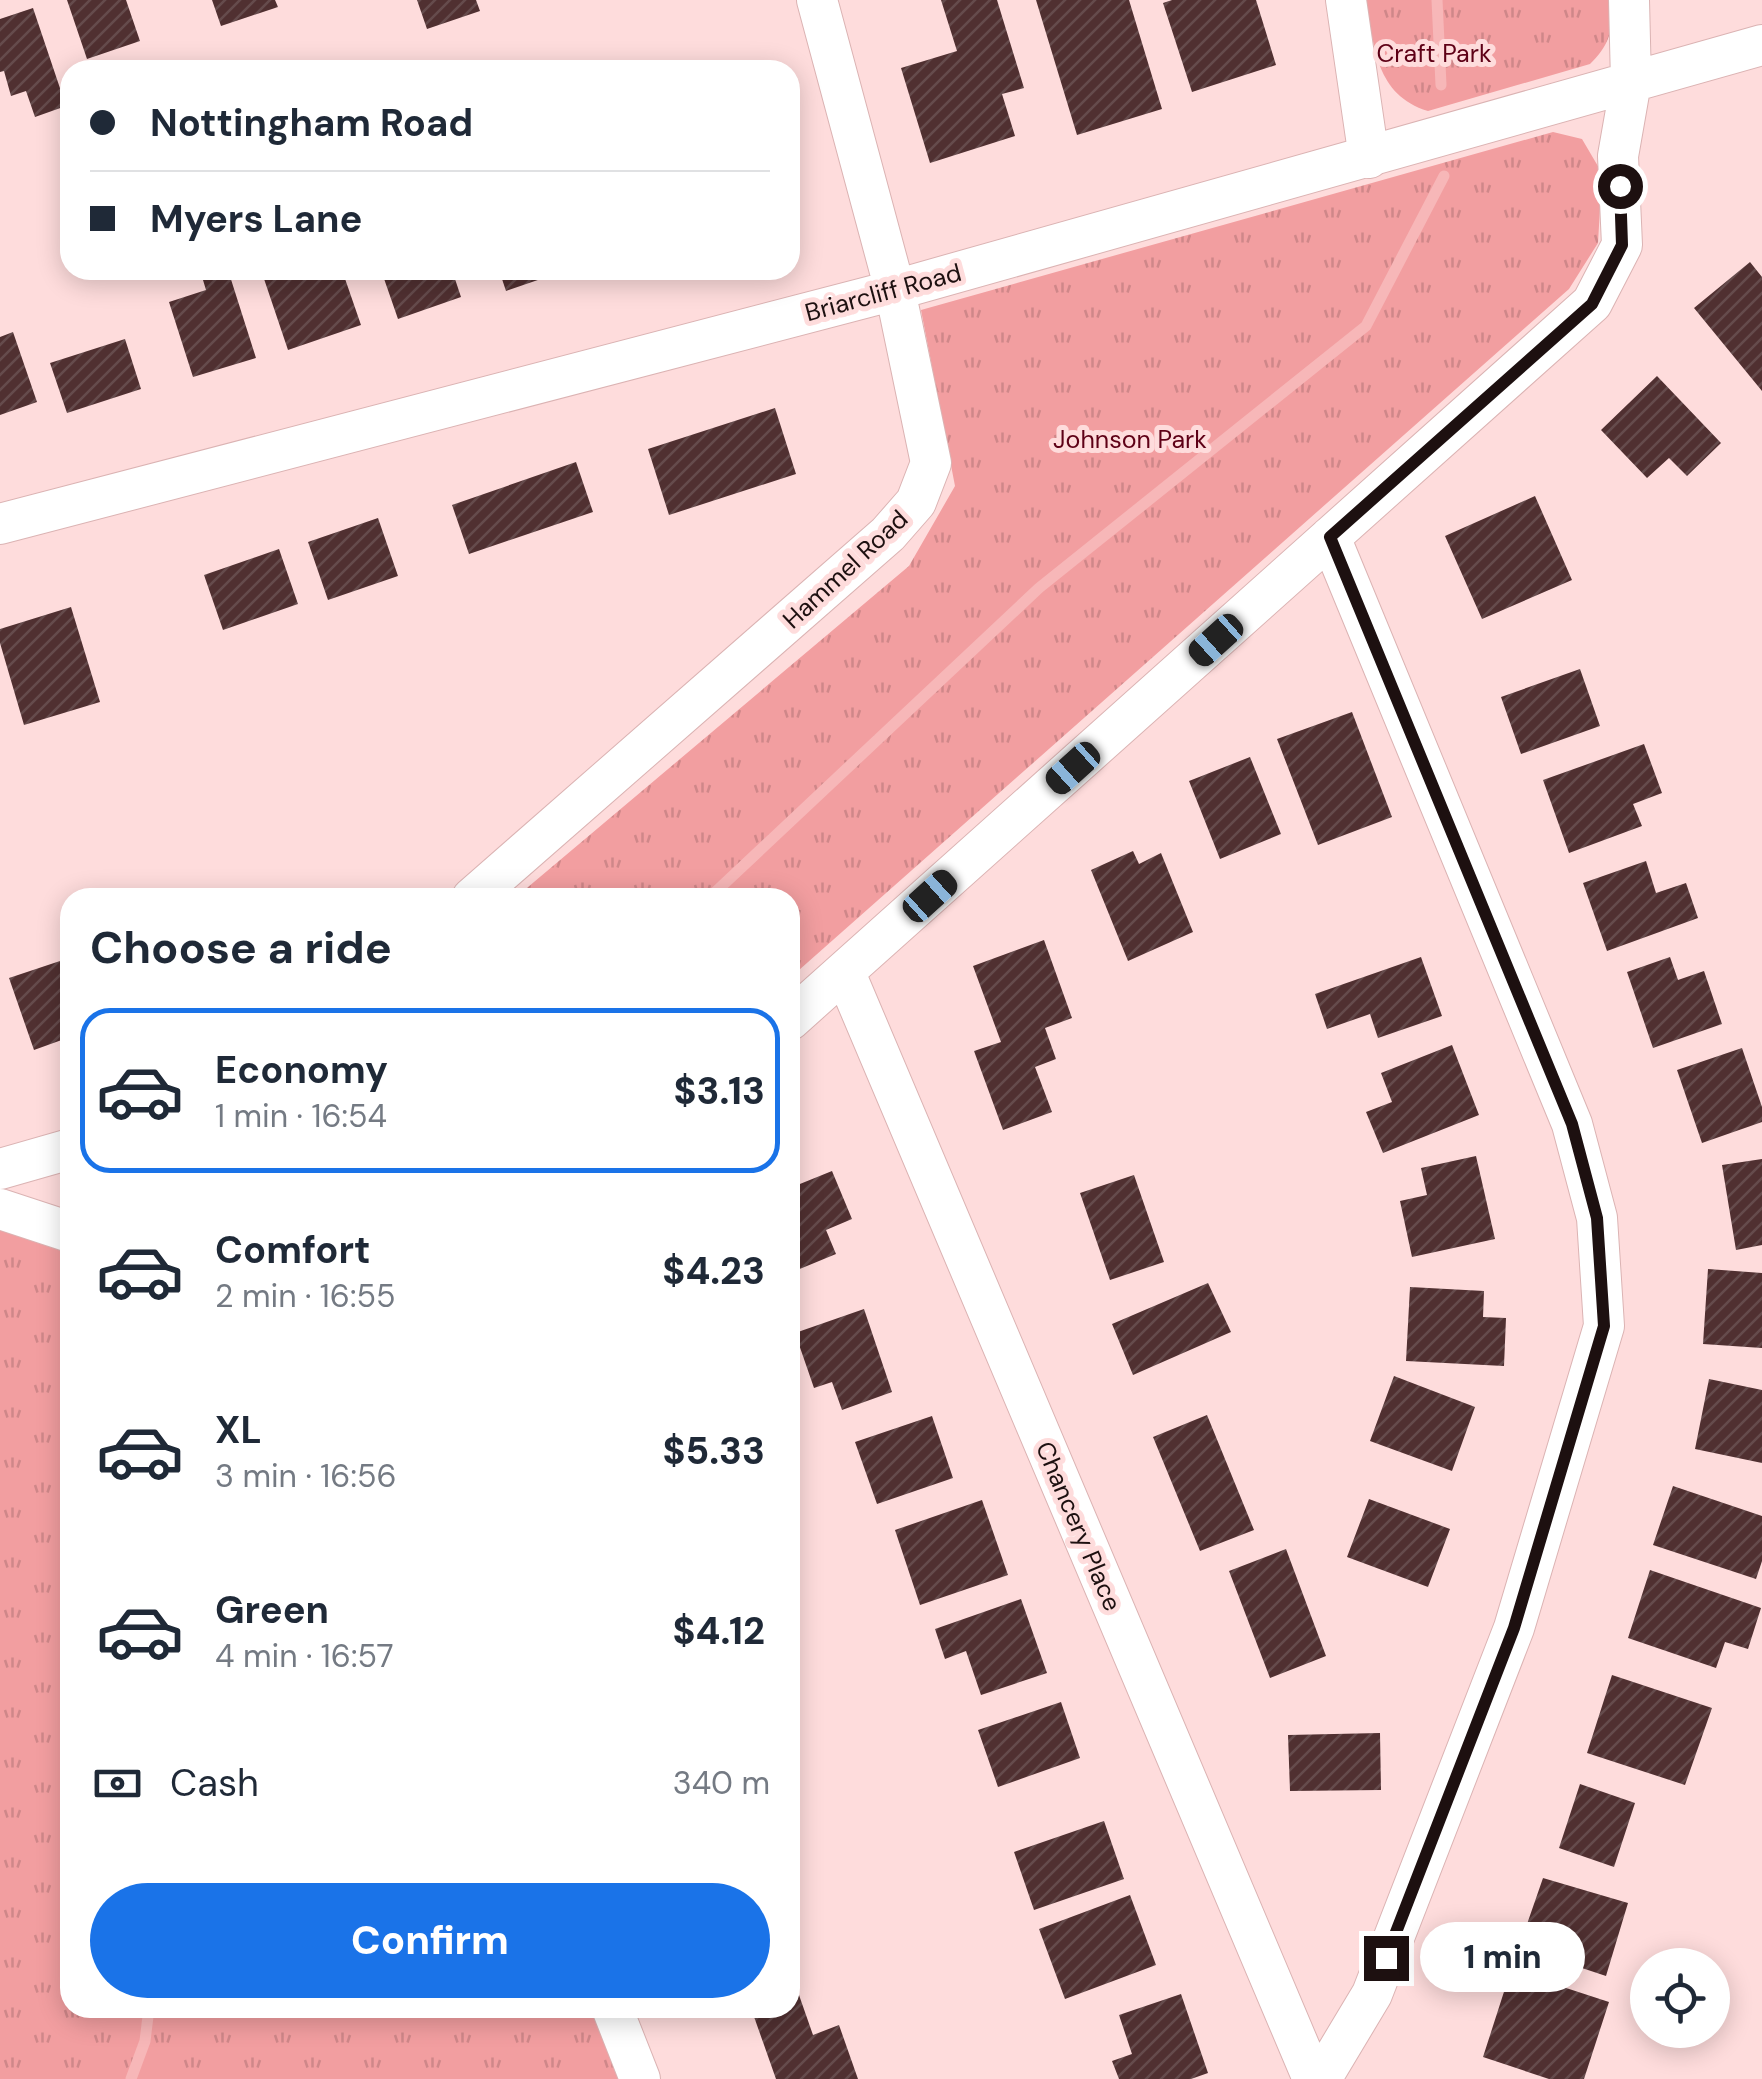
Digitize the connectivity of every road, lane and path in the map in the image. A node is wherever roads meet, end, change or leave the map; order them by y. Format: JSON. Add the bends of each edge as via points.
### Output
{"nodes":[{"id":1,"x":817,"y":0,"type":"edge"},
{"id":2,"x":1346,"y":0,"type":"edge"},
{"id":3,"x":1629,"y":0,"type":"edge"},
{"id":4,"x":1762,"y":45,"type":"edge"},
{"id":5,"x":1631,"y":82,"type":"junction"},
{"id":6,"x":1369,"y":158,"type":"junction"},
{"id":7,"x":895,"y":290,"type":"junction"},
{"id":8,"x":0,"y":524,"type":"edge"},
{"id":9,"x":1330,"y":537,"type":"junction"},
{"id":10,"x":483,"y":888,"type":"edge"},
{"id":11,"x":844,"y":973,"type":"junction"},
{"id":12,"x":800,"y":1011,"type":"edge"},
{"id":13,"x":60,"y":1152,"type":"edge"},
{"id":14,"x":0,"y":1169,"type":"edge"},
{"id":15,"x":0,"y":1209,"type":"edge"},
{"id":16,"x":60,"y":1229,"type":"edge"},
{"id":17,"x":616,"y":2018,"type":"edge"},
{"id":18,"x":640,"y":2079,"type":"edge"},
{"id":19,"x":1313,"y":2079,"type":"edge"},
{"id":20,"x":1321,"y":2079,"type":"edge"}],
"edges":[{"from":1,"to":7,"type":"street","name":"Hammel Road"},
{"from":2,"to":6,"type":"street"},
{"from":3,"to":5,"type":"street"},
{"from":4,"to":5,"type":"street","name":"Briarcliff Road"},
{"from":5,"to":6,"type":"street","name":"Briarcliff Road"},
{"from":5,"to":9,"type":"street","via":[[1618,156],[1622,245],[1592,304]]},
{"from":6,"to":7,"type":"street","name":"Briarcliff Road"},
{"from":7,"to":8,"type":"street","name":"Briarcliff Road"},
{"from":7,"to":10,"type":"street","name":"Hammel Road","via":[[931,463],[916,502],[888,534]]},
{"from":9,"to":11,"type":"street"},
{"from":9,"to":20,"type":"street","via":[[1572,1124],[1597,1218],[1604,1326],[1514,1628],[1372,1994]]},
{"from":11,"to":12,"type":"street"},
{"from":11,"to":19,"type":"street","name":"Chancery Place"},
{"from":13,"to":14,"type":"street"},
{"from":15,"to":16,"type":"street"},
{"from":17,"to":18,"type":"street"}]}
